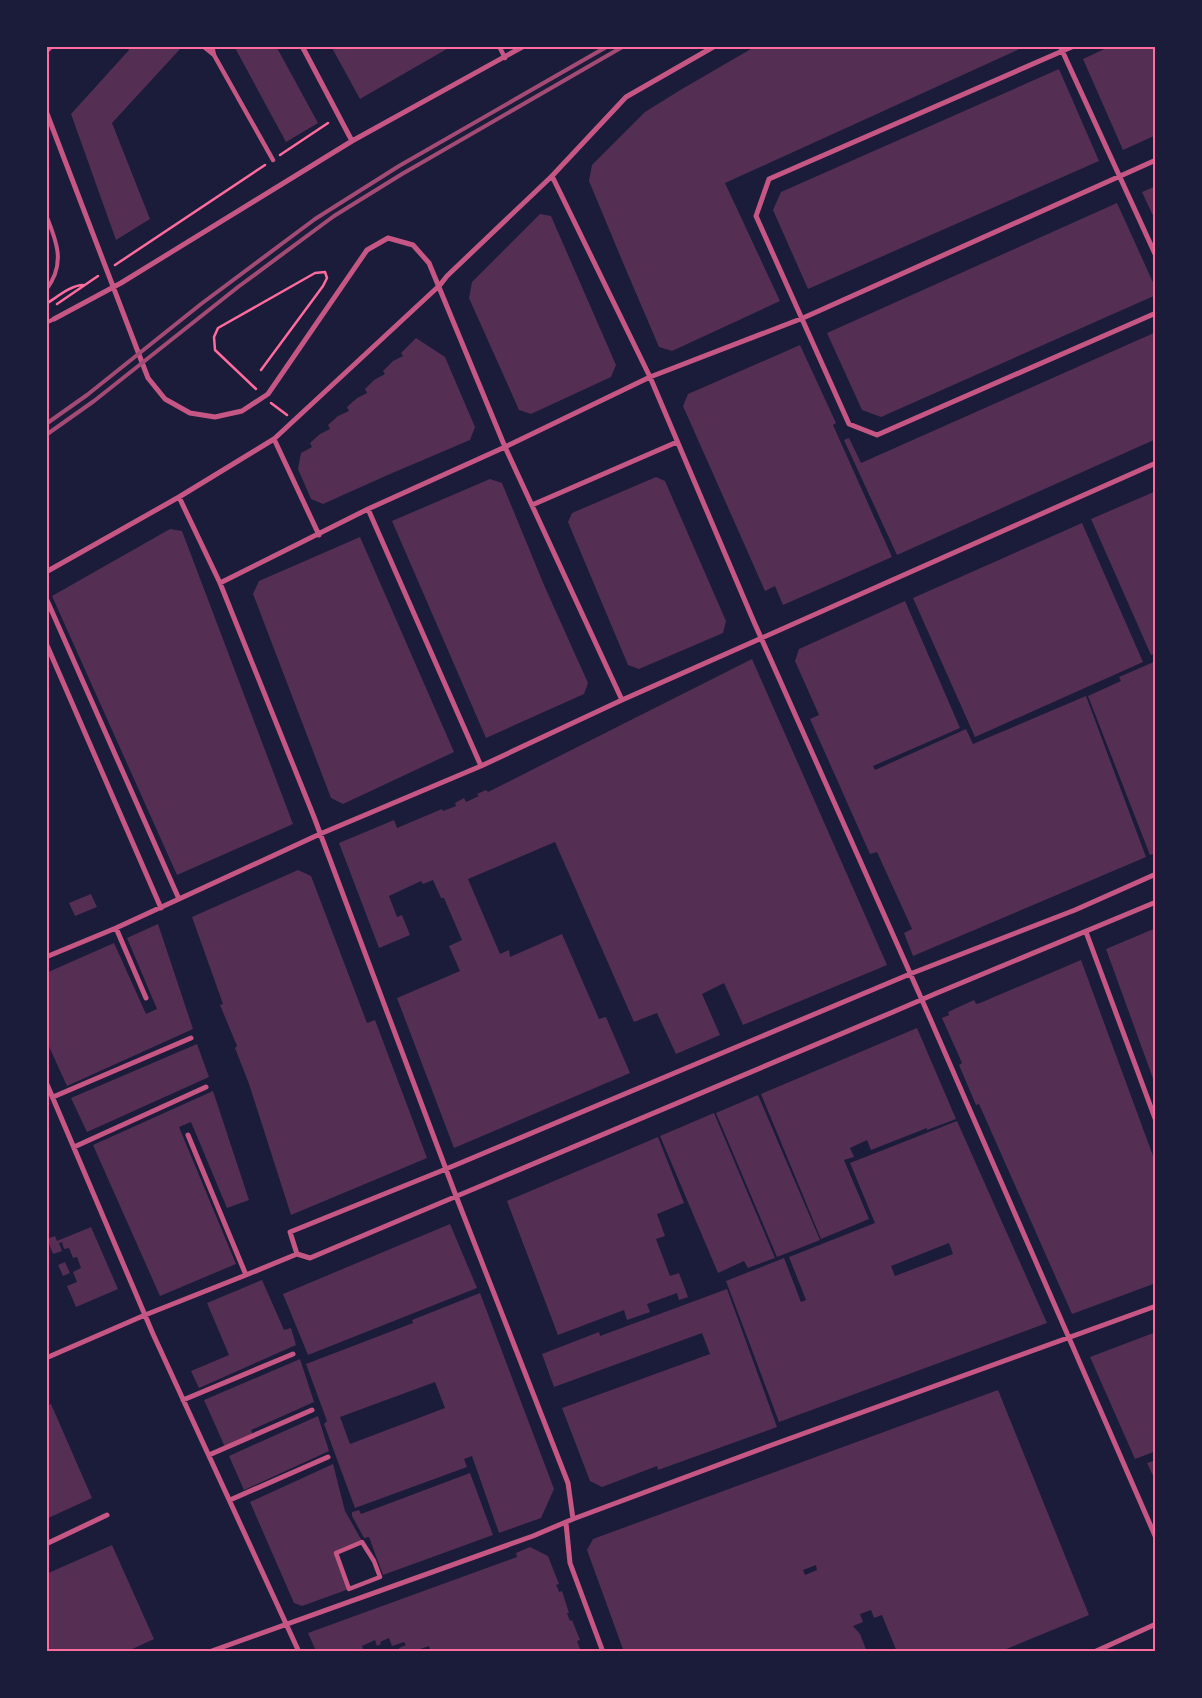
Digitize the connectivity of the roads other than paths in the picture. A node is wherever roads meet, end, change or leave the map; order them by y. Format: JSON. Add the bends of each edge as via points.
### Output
{"nodes":[{"id":1,"x":52,"y":46,"type":"edge"},
{"id":2,"x":203,"y":46,"type":"edge"},
{"id":3,"x":212,"y":46,"type":"edge"},
{"id":4,"x":302,"y":46,"type":"edge"},
{"id":5,"x":499,"y":46,"type":"edge"},
{"id":6,"x":524,"y":46,"type":"edge"},
{"id":7,"x":715,"y":46,"type":"edge"},
{"id":8,"x":1074,"y":46,"type":"edge"},
{"id":9,"x":1061,"y":49,"type":"edge"},
{"id":10,"x":46,"y":52,"type":"edge"},
{"id":11,"x":214,"y":55,"type":"junction"},
{"id":12,"x":505,"y":58,"type":"junction"},
{"id":13,"x":46,"y":111,"type":"edge"},
{"id":14,"x":352,"y":141,"type":"junction"},
{"id":15,"x":273,"y":160,"type":"road end"},
{"id":16,"x":1156,"y":160,"type":"edge"},
{"id":17,"x":1120,"y":175,"type":"junction"},
{"id":18,"x":552,"y":176,"type":"junction"},
{"id":19,"x":46,"y":215,"type":"edge"},
{"id":20,"x":1156,"y":256,"type":"edge"},
{"id":21,"x":440,"y":285,"type":"junction"},
{"id":22,"x":46,"y":290,"type":"edge"},
{"id":23,"x":1156,"y":313,"type":"edge"},
{"id":24,"x":803,"y":318,"type":"junction"},
{"id":25,"x":54,"y":319,"type":"joint"},
{"id":26,"x":46,"y":323,"type":"edge"},
{"id":27,"x":650,"y":377,"type":"junction"},
{"id":28,"x":274,"y":439,"type":"junction"},
{"id":29,"x":677,"y":442,"type":"junction"},
{"id":30,"x":505,"y":447,"type":"junction"},
{"id":31,"x":1156,"y":463,"type":"edge"},
{"id":32,"x":180,"y":497,"type":"junction"},
{"id":33,"x":532,"y":505,"type":"junction"},
{"id":34,"x":368,"y":509,"type":"junction"},
{"id":35,"x":319,"y":535,"type":"junction"},
{"id":36,"x":46,"y":572,"type":"edge"},
{"id":37,"x":220,"y":583,"type":"junction"},
{"id":38,"x":46,"y":598,"type":"edge"},
{"id":39,"x":762,"y":638,"type":"junction"},
{"id":40,"x":46,"y":643,"type":"edge"},
{"id":41,"x":622,"y":700,"type":"junction"},
{"id":42,"x":481,"y":766,"type":"junction"},
{"id":43,"x":320,"y":834,"type":"junction"},
{"id":44,"x":1156,"y":874,"type":"edge"},
{"id":45,"x":179,"y":899,"type":"junction"},
{"id":46,"x":1156,"y":902,"type":"edge"},
{"id":47,"x":161,"y":908,"type":"junction"},
{"id":48,"x":116,"y":928,"type":"junction"},
{"id":49,"x":1086,"y":932,"type":"junction"},
{"id":50,"x":46,"y":957,"type":"edge"},
{"id":51,"x":910,"y":974,"type":"junction"},
{"id":52,"x":146,"y":998,"type":"dead end"},
{"id":53,"x":922,"y":1000,"type":"junction"},
{"id":54,"x":191,"y":1038,"type":"dead end"},
{"id":55,"x":46,"y":1082,"type":"edge"},
{"id":56,"x":206,"y":1087,"type":"dead end"},
{"id":57,"x":52,"y":1097,"type":"junction"},
{"id":58,"x":1156,"y":1121,"type":"edge"},
{"id":59,"x":188,"y":1134,"type":"dead end"},
{"id":60,"x":74,"y":1147,"type":"junction"},
{"id":61,"x":446,"y":1169,"type":"junction"},
{"id":62,"x":456,"y":1196,"type":"junction"},
{"id":63,"x":297,"y":1254,"type":"junction"},
{"id":64,"x":246,"y":1276,"type":"junction"},
{"id":65,"x":1156,"y":1306,"type":"edge"},
{"id":66,"x":145,"y":1315,"type":"junction"},
{"id":67,"x":1068,"y":1336,"type":"junction"},
{"id":68,"x":293,"y":1354,"type":"dead end"},
{"id":69,"x":46,"y":1358,"type":"edge"},
{"id":70,"x":184,"y":1400,"type":"junction"},
{"id":71,"x":312,"y":1410,"type":"dead end"},
{"id":72,"x":209,"y":1456,"type":"junction"},
{"id":73,"x":328,"y":1457,"type":"dead end"},
{"id":74,"x":230,"y":1500,"type":"junction"},
{"id":75,"x":107,"y":1515,"type":"dead end"},
{"id":76,"x":573,"y":1520,"type":"junction"},
{"id":77,"x":566,"y":1523,"type":"junction"},
{"id":78,"x":1156,"y":1538,"type":"edge"},
{"id":79,"x":46,"y":1544,"type":"edge"},
{"id":80,"x":380,"y":1577,"type":"joint"},
{"id":81,"x":286,"y":1623,"type":"junction"},
{"id":82,"x":1156,"y":1624,"type":"edge"},
{"id":83,"x":209,"y":1652,"type":"edge"},
{"id":84,"x":298,"y":1652,"type":"edge"},
{"id":85,"x":603,"y":1652,"type":"edge"},
{"id":86,"x":1094,"y":1652,"type":"edge"}],
"edges":[{"from":1,"to":10,"type":"street"},
{"from":2,"to":11,"type":"street"},
{"from":3,"to":11,"type":"street"},
{"from":4,"to":14,"type":"street"},
{"from":5,"to":12,"type":"street"},
{"from":6,"to":12,"type":"street"},
{"from":7,"to":18,"type":"street","via":[[626,97]]},
{"from":8,"to":9,"type":"street"},
{"from":9,"to":17,"type":"street"},
{"from":9,"to":24,"type":"street","via":[[769,179],[756,216]]},
{"from":11,"to":15,"type":"street"},
{"from":12,"to":14,"type":"street"},
{"from":13,"to":21,"type":"street","via":[[148,378],[165,399],[190,413],[215,417],[242,411],[268,394],[367,250],[388,238],[413,245],[429,263]]},
{"from":14,"to":25,"type":"street","via":[[121,283]]},
{"from":16,"to":17,"type":"street"},
{"from":17,"to":20,"type":"street"},
{"from":17,"to":24,"type":"street"},
{"from":18,"to":21,"type":"street"},
{"from":18,"to":27,"type":"street"},
{"from":19,"to":22,"type":"lane","via":[[59,255],[56,272]]},
{"from":21,"to":28,"type":"street"},
{"from":21,"to":30,"type":"street"},
{"from":23,"to":24,"type":"street","via":[[877,435],[849,424]]},
{"from":24,"to":27,"type":"street"},
{"from":25,"to":26,"type":"lane"},
{"from":27,"to":29,"type":"street"},
{"from":27,"to":30,"type":"street"},
{"from":28,"to":32,"type":"street"},
{"from":28,"to":35,"type":"street"},
{"from":29,"to":33,"type":"street"},
{"from":29,"to":39,"type":"street"},
{"from":30,"to":33,"type":"street"},
{"from":30,"to":34,"type":"street"},
{"from":31,"to":39,"type":"street"},
{"from":32,"to":36,"type":"street"},
{"from":32,"to":37,"type":"street"},
{"from":33,"to":41,"type":"street"},
{"from":34,"to":35,"type":"street"},
{"from":34,"to":42,"type":"street"},
{"from":35,"to":37,"type":"street"},
{"from":37,"to":43,"type":"street"},
{"from":38,"to":45,"type":"street"},
{"from":39,"to":41,"type":"street"},
{"from":39,"to":51,"type":"street"},
{"from":40,"to":47,"type":"street"},
{"from":41,"to":42,"type":"street"},
{"from":42,"to":43,"type":"street"},
{"from":43,"to":45,"type":"street"},
{"from":43,"to":61,"type":"street"},
{"from":44,"to":51,"type":"street","via":[[1075,910]]},
{"from":45,"to":47,"type":"street"},
{"from":46,"to":49,"type":"street"},
{"from":47,"to":48,"type":"street"},
{"from":48,"to":50,"type":"street"},
{"from":48,"to":52,"type":"street"},
{"from":49,"to":53,"type":"street"},
{"from":49,"to":58,"type":"street"},
{"from":51,"to":53,"type":"street"},
{"from":51,"to":61,"type":"street"},
{"from":53,"to":62,"type":"street"},
{"from":53,"to":67,"type":"street"},
{"from":54,"to":57,"type":"street"},
{"from":55,"to":57,"type":"street"},
{"from":56,"to":60,"type":"street"},
{"from":57,"to":60,"type":"street"},
{"from":59,"to":64,"type":"street"},
{"from":60,"to":66,"type":"street"},
{"from":61,"to":62,"type":"street"},
{"from":61,"to":63,"type":"street","via":[[290,1232]]},
{"from":62,"to":63,"type":"street","via":[[310,1258]]},
{"from":62,"to":76,"type":"street","via":[[568,1482]]},
{"from":63,"to":64,"type":"street"},
{"from":64,"to":66,"type":"street"},
{"from":65,"to":67,"type":"street"},
{"from":66,"to":69,"type":"street"},
{"from":66,"to":70,"type":"street"},
{"from":67,"to":76,"type":"street"},
{"from":67,"to":78,"type":"street"},
{"from":68,"to":70,"type":"street"},
{"from":70,"to":72,"type":"street"},
{"from":71,"to":72,"type":"street"},
{"from":72,"to":74,"type":"street"},
{"from":73,"to":74,"type":"street"},
{"from":74,"to":81,"type":"street"},
{"from":75,"to":79,"type":"street"},
{"from":76,"to":77,"type":"street"},
{"from":77,"to":81,"type":"street"},
{"from":77,"to":85,"type":"street","via":[[570,1563]]},
{"from":80,"to":80,"type":"street","via":[[362,1542],[336,1553],[349,1589]]},
{"from":81,"to":83,"type":"street"},
{"from":81,"to":84,"type":"street"},
{"from":82,"to":86,"type":"street"}]}
